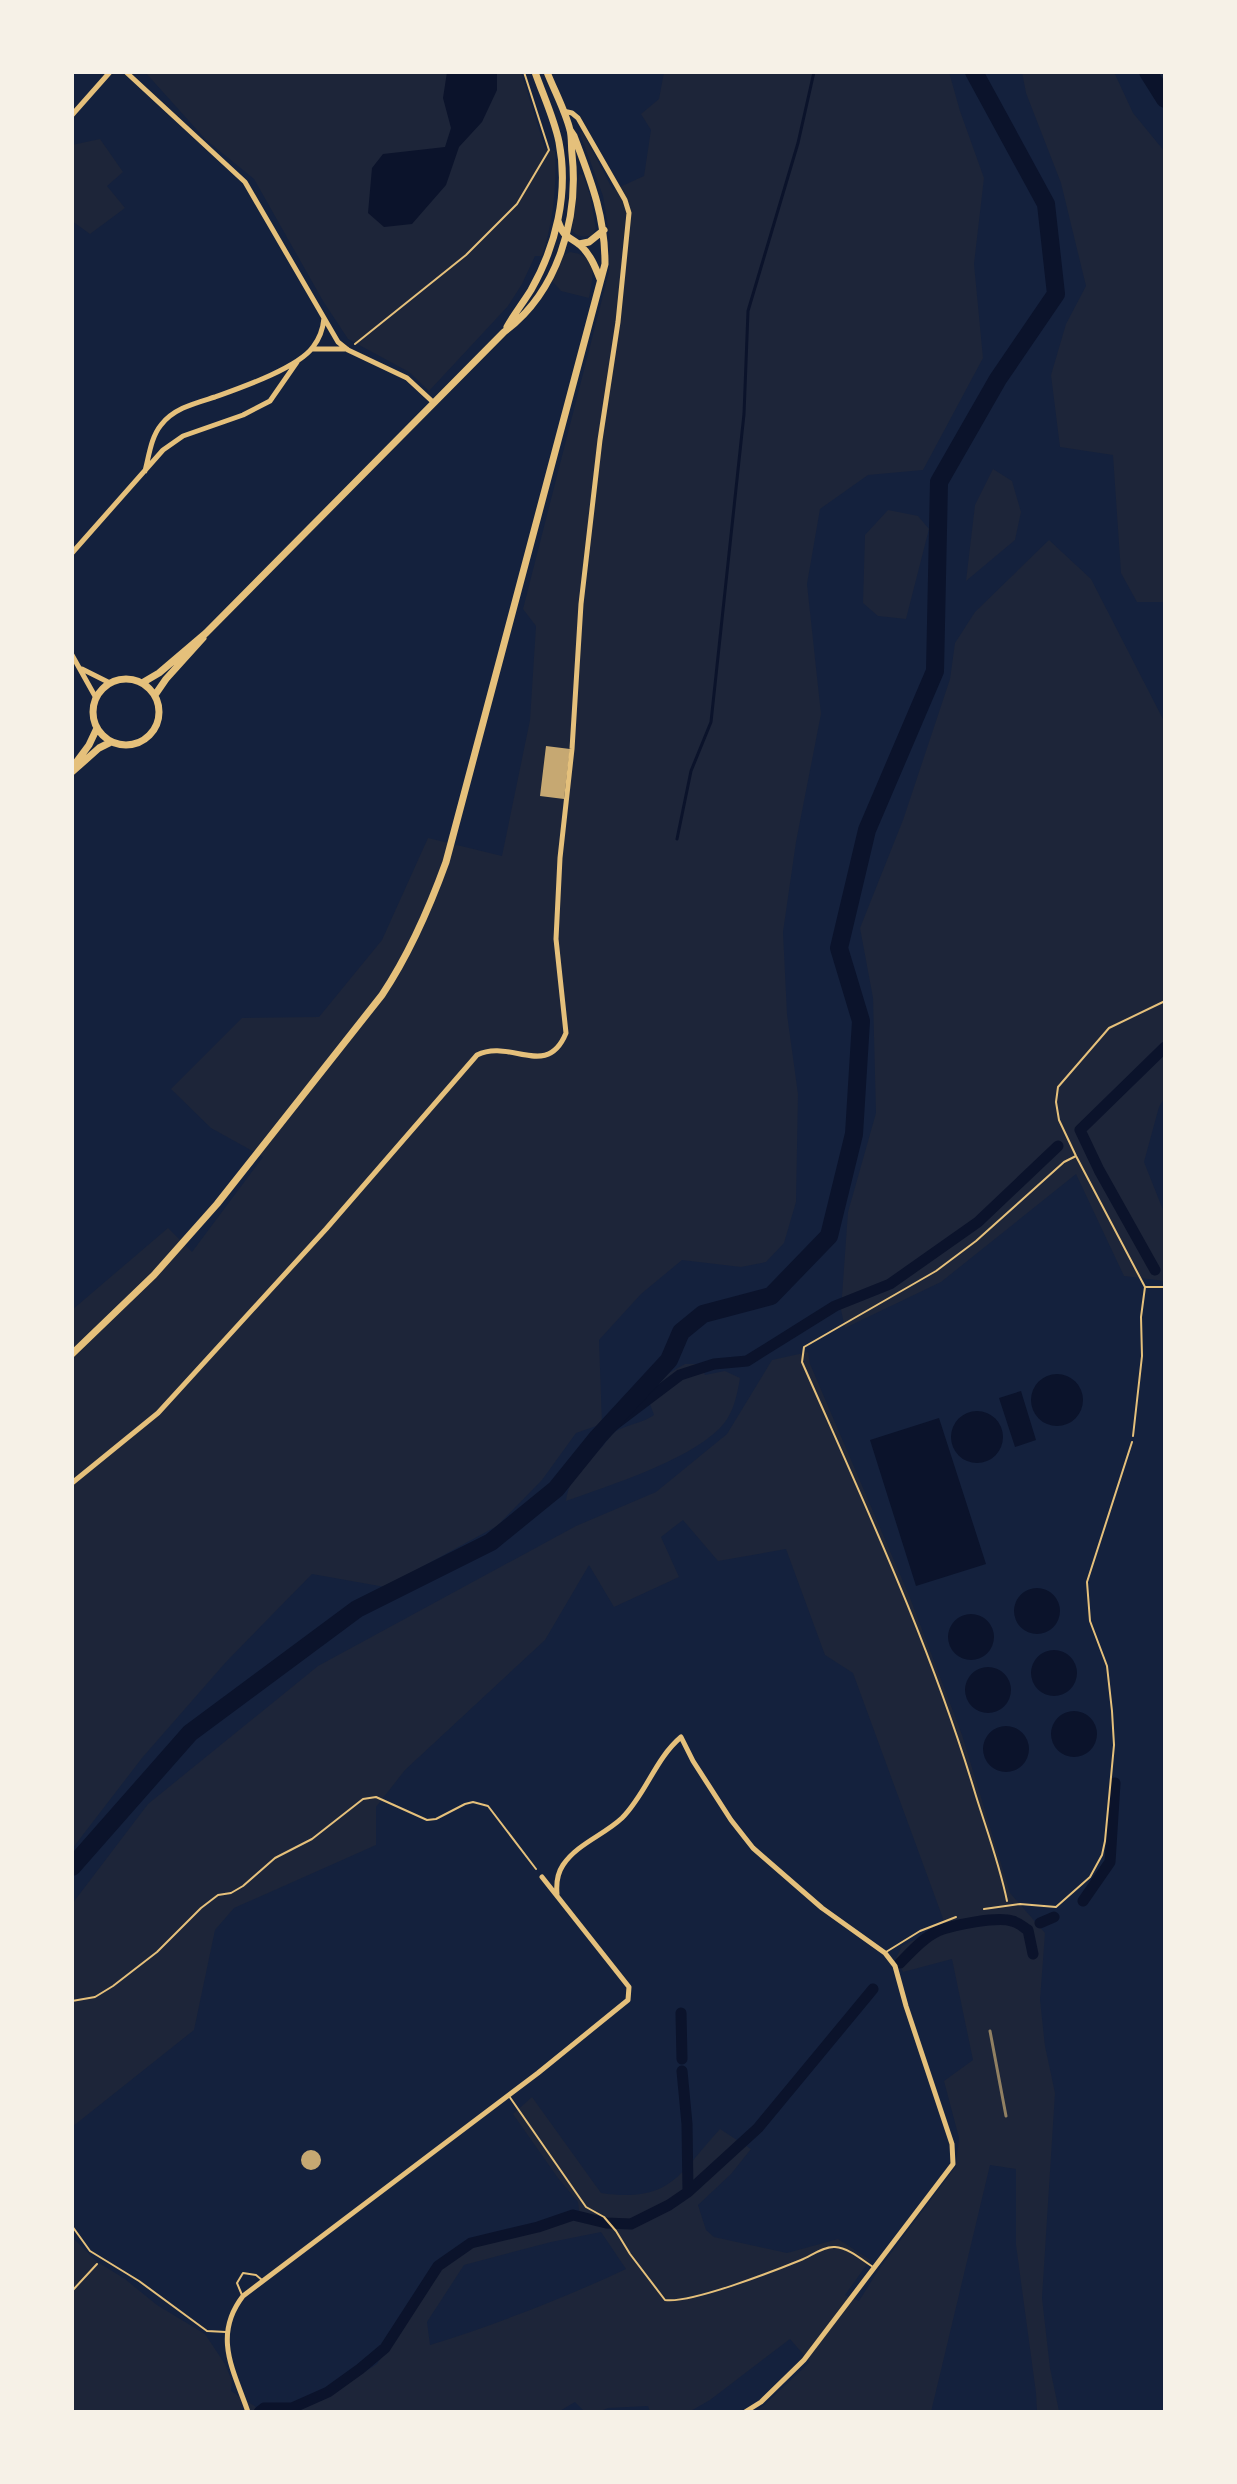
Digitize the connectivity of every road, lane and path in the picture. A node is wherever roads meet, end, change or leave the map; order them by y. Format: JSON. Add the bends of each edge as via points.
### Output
{"nodes":[{"id":1,"x":110,"y":72,"type":"edge"},
{"id":2,"x":126,"y":72,"type":"edge"},
{"id":3,"x":524,"y":72,"type":"edge"},
{"id":4,"x":535,"y":72,"type":"edge"},
{"id":5,"x":550,"y":74,"type":"edge"},
{"id":6,"x":562,"y":111,"type":"junction"},
{"id":7,"x":72,"y":115,"type":"edge"},
{"id":8,"x":570,"y":130,"type":"junction"},
{"id":9,"x":558,"y":221,"type":"junction"},
{"id":10,"x":604,"y":230,"type":"junction"},
{"id":11,"x":566,"y":236,"type":"junction"},
{"id":12,"x":579,"y":244,"type":"junction"},
{"id":13,"x":600,"y":279,"type":"junction"},
{"id":14,"x":324,"y":317,"type":"junction"},
{"id":15,"x":504,"y":332,"type":"junction"},
{"id":16,"x":312,"y":349,"type":"junction"},
{"id":17,"x":348,"y":350,"type":"junction"},
{"id":18,"x":297,"y":362,"type":"junction"},
{"id":19,"x":434,"y":403,"type":"junction"},
{"id":20,"x":145,"y":472,"type":"junction"},
{"id":21,"x":72,"y":553,"type":"edge"},
{"id":22,"x":206,"y":633,"type":"junction"},
{"id":23,"x":72,"y":655,"type":"edge"},
{"id":24,"x":81,"y":668,"type":"junction"},
{"id":25,"x":110,"y":683,"type":"junction"},
{"id":26,"x":142,"y":683,"type":"junction"},
{"id":27,"x":155,"y":695,"type":"junction"},
{"id":28,"x":96,"y":698,"type":"junction"},
{"id":29,"x":97,"y":728,"type":"junction"},
{"id":30,"x":111,"y":742,"type":"junction"},
{"id":31,"x":72,"y":770,"type":"edge"},
{"id":32,"x":1165,"y":1001,"type":"edge"},
{"id":33,"x":1076,"y":1156,"type":"junction"},
{"id":34,"x":1145,"y":1287,"type":"junction"},
{"id":35,"x":1165,"y":1287,"type":"edge"},
{"id":36,"x":72,"y":1354,"type":"edge"},
{"id":37,"x":1132,"y":1442,"type":"joint"},
{"id":38,"x":72,"y":1483,"type":"edge"},
{"id":39,"x":542,"y":1877,"type":"joint"},
{"id":40,"x":557,"y":1894,"type":"junction"},
{"id":41,"x":1007,"y":1904,"type":"junction"},
{"id":42,"x":984,"y":1909,"type":"dead end"},
{"id":43,"x":956,"y":1917,"type":"dead end"},
{"id":44,"x":885,"y":1953,"type":"junction"},
{"id":45,"x":72,"y":2001,"type":"edge"},
{"id":46,"x":508,"y":2096,"type":"junction"},
{"id":47,"x":72,"y":2226,"type":"edge"},
{"id":48,"x":103,"y":2258,"type":"junction"},
{"id":49,"x":874,"y":2268,"type":"junction"},
{"id":50,"x":263,"y":2281,"type":"junction"},
{"id":51,"x":72,"y":2291,"type":"edge"},
{"id":52,"x":243,"y":2296,"type":"junction"},
{"id":53,"x":227,"y":2332,"type":"junction"},
{"id":54,"x":247,"y":2409,"type":"edge"},
{"id":55,"x":745,"y":2412,"type":"edge"}],
"edges":[{"from":1,"to":7,"type":"street"},
{"from":2,"to":14,"type":"street","via":[[245,182]]},
{"from":3,"to":17,"type":"path","via":[[549,150],[517,204],[466,255]]},
{"from":4,"to":9,"type":"main road","via":[[559,142],[563,174]]},
{"from":5,"to":6,"type":"main road"},
{"from":6,"to":8,"type":"main road"},
{"from":6,"to":38,"type":"street","via":[[578,118],[629,213],[581,604],[560,858],[556,939],[566,1033],[561,1046],[544,1057],[511,1051],[477,1055],[158,1413]]},
{"from":8,"to":10,"type":"main road","via":[[596,193]]},
{"from":8,"to":11,"type":"main road","via":[[574,186]]},
{"from":9,"to":11,"type":"main road"},
{"from":9,"to":15,"type":"main road","via":[[531,290]]},
{"from":10,"to":12,"type":"main road"},
{"from":10,"to":13,"type":"main road"},
{"from":11,"to":12,"type":"main road"},
{"from":11,"to":15,"type":"main road","via":[[546,285]]},
{"from":12,"to":13,"type":"main road"},
{"from":13,"to":36,"type":"main road","via":[[446,862],[406,960],[217,1204],[154,1275]]},
{"from":14,"to":16,"type":"street"},
{"from":14,"to":17,"type":"street"},
{"from":15,"to":19,"type":"main road"},
{"from":16,"to":17,"type":"street"},
{"from":16,"to":18,"type":"street"},
{"from":17,"to":19,"type":"street","via":[[407,378]]},
{"from":18,"to":20,"type":"street","via":[[270,401],[183,436]]},
{"from":18,"to":20,"type":"street","via":[[170,415],[159,427]]},
{"from":19,"to":22,"type":"main road"},
{"from":20,"to":21,"type":"street"},
{"from":22,"to":26,"type":"main road"},
{"from":22,"to":27,"type":"main road"},
{"from":23,"to":24,"type":"street"},
{"from":24,"to":25,"type":"street"},
{"from":24,"to":28,"type":"street"},
{"from":25,"to":26,"type":"main road"},
{"from":25,"to":28,"type":"main road"},
{"from":26,"to":27,"type":"main road"},
{"from":27,"to":30,"type":"main road","via":[[158,724],[149,737],[135,745]]},
{"from":28,"to":29,"type":"main road"},
{"from":29,"to":30,"type":"main road"},
{"from":29,"to":31,"type":"main road"},
{"from":30,"to":31,"type":"main road"},
{"from":32,"to":33,"type":"path","via":[[1109,1028],[1058,1087],[1057,1111]]},
{"from":33,"to":34,"type":"path"},
{"from":33,"to":41,"type":"path","via":[[936,1271],[802,1351],[802,1362],[936,1674]]},
{"from":34,"to":35,"type":"path"},
{"from":34,"to":37,"type":"path"},
{"from":37,"to":41,"type":"lane","via":[[1087,1582],[1090,1621],[1107,1666],[1114,1734],[1102,1855],[1090,1877],[1056,1907]]},
{"from":39,"to":40,"type":"street"},
{"from":39,"to":45,"type":"path","via":[[488,1806],[473,1802],[427,1820],[376,1797],[363,1799],[243,1886],[209,1901],[113,1986],[95,1997]]},
{"from":40,"to":44,"type":"street","via":[[563,1864],[631,1808],[681,1737],[753,1848],[822,1908]]},
{"from":40,"to":46,"type":"street","via":[[630,1994]]},
{"from":41,"to":42,"type":"lane"},
{"from":43,"to":44,"type":"lane"},
{"from":44,"to":49,"type":"street","via":[[895,1966],[938,2099],[953,2164]]},
{"from":46,"to":49,"type":"lane","via":[[586,2207],[616,2231],[665,2300],[707,2293],[830,2247],[844,2249]]},
{"from":46,"to":50,"type":"street"},
{"from":47,"to":48,"type":"lane","via":[[90,2251]]},
{"from":48,"to":51,"type":"path"},
{"from":48,"to":53,"type":"lane","via":[[207,2331]]},
{"from":49,"to":55,"type":"street","via":[[804,2360]]},
{"from":50,"to":52,"type":"street"},
{"from":50,"to":52,"type":"lane","via":[[243,2273],[237,2283]]},
{"from":52,"to":53,"type":"street"},
{"from":53,"to":54,"type":"street","via":[[230,2361]]}]}
